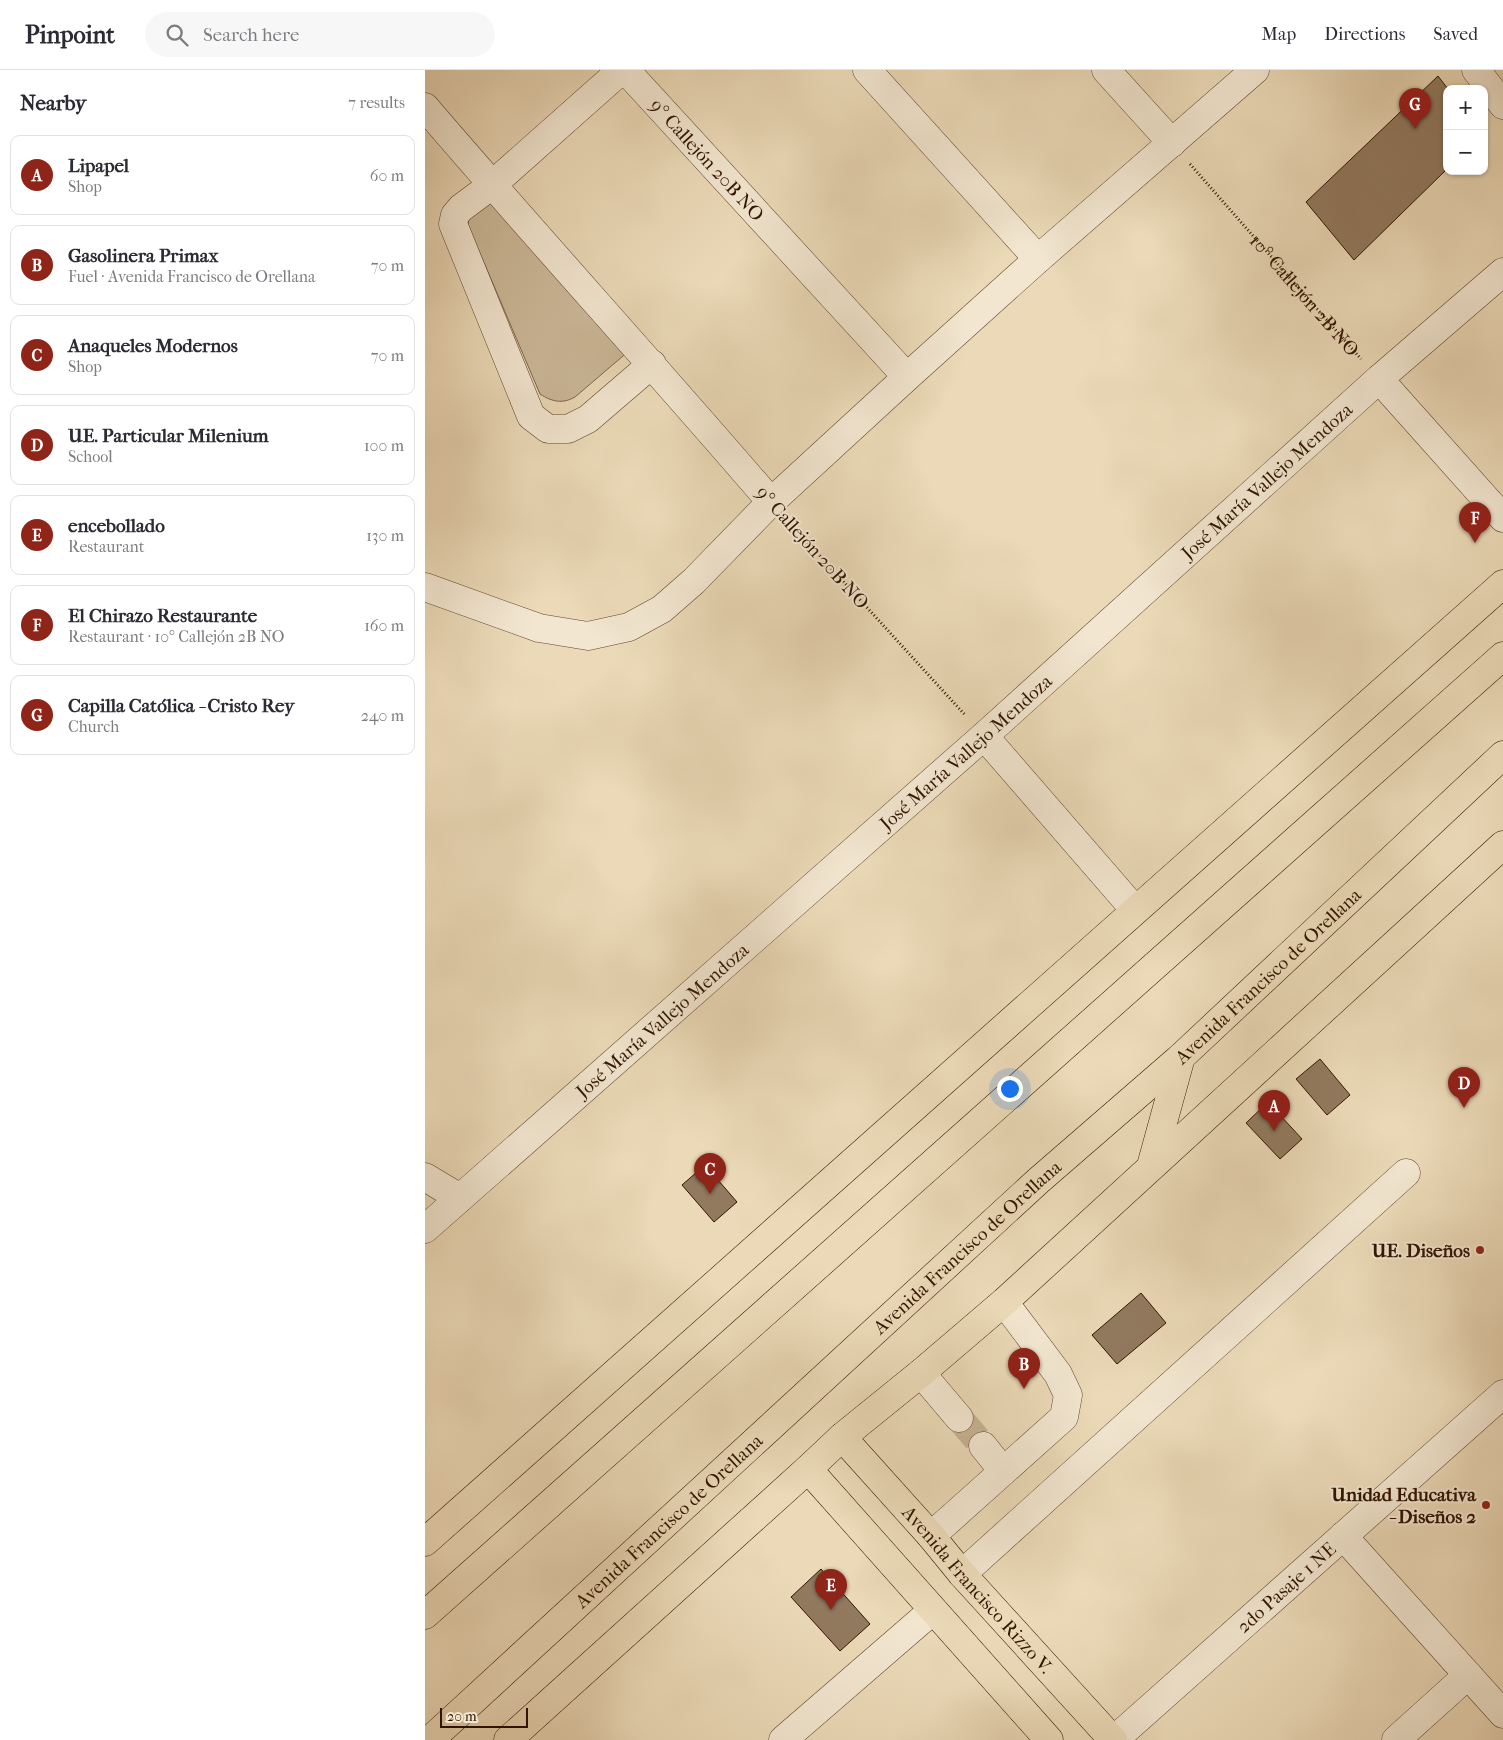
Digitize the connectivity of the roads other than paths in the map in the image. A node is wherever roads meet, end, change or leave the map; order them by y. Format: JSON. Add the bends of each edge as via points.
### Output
{"nodes":[{"id":1,"x":867,"y":70,"type":"edge"},
{"id":2,"x":1106,"y":70,"type":"edge"},
{"id":3,"x":1255,"y":70,"type":"edge"},
{"id":4,"x":1476,"y":70,"type":"edge"},
{"id":5,"x":1503,"y":105,"type":"edge"},
{"id":6,"x":425,"y":107,"type":"edge"},
{"id":7,"x":1172,"y":143,"type":"junction"},
{"id":8,"x":491,"y":185,"type":"junction"},
{"id":9,"x":1038,"y":259,"type":"junction"},
{"id":10,"x":1503,"y":272,"type":"edge"},
{"id":11,"x":652,"y":364,"type":"junction"},
{"id":12,"x":907,"y":377,"type":"junction"},
{"id":13,"x":1379,"y":379,"type":"junction"},
{"id":14,"x":771,"y":502,"type":"junction"},
{"id":15,"x":1503,"y":518,"type":"edge"},
{"id":16,"x":1503,"y":584,"type":"edge"},
{"id":17,"x":425,"y":587,"type":"edge"},
{"id":18,"x":1503,"y":656,"type":"edge"},
{"id":19,"x":984,"y":736,"type":"junction"},
{"id":20,"x":1503,"y":755,"type":"edge"},
{"id":21,"x":1503,"y":845,"type":"edge"},
{"id":22,"x":1135,"y":910,"type":"junction"},
{"id":23,"x":1181,"y":1057,"type":"junction"},
{"id":24,"x":1151,"y":1166,"type":"junction"},
{"id":25,"x":1406,"y":1173,"type":"dead end"},
{"id":26,"x":425,"y":1177,"type":"edge"},
{"id":27,"x":460,"y":1198,"type":"junction"},
{"id":28,"x":425,"y":1229,"type":"edge"},
{"id":29,"x":1004,"y":1302,"type":"junction"},
{"id":30,"x":921,"y":1373,"type":"junction"},
{"id":31,"x":1503,"y":1395,"type":"edge"},
{"id":32,"x":959,"y":1418,"type":"tunnel mouth"},
{"id":33,"x":841,"y":1437,"type":"junction"},
{"id":34,"x":983,"y":1446,"type":"tunnel mouth"},
{"id":35,"x":808,"y":1469,"type":"junction"},
{"id":36,"x":1003,"y":1471,"type":"junction"},
{"id":37,"x":931,"y":1536,"type":"junction"},
{"id":38,"x":1343,"y":1536,"type":"junction"},
{"id":39,"x":425,"y":1542,"type":"edge"},
{"id":40,"x":962,"y":1574,"type":"junction"},
{"id":41,"x":932,"y":1611,"type":"junction"},
{"id":42,"x":425,"y":1615,"type":"edge"},
{"id":43,"x":1468,"y":1675,"type":"junction"},
{"id":44,"x":1503,"y":1714,"type":"edge"},
{"id":45,"x":431,"y":1740,"type":"edge"},
{"id":46,"x":508,"y":1740,"type":"edge"},
{"id":47,"x":783,"y":1740,"type":"edge"},
{"id":48,"x":1049,"y":1740,"type":"edge"},
{"id":49,"x":1114,"y":1740,"type":"edge"},
{"id":50,"x":1396,"y":1740,"type":"edge"}],
"edges":[{"from":1,"to":9,"type":"street"},
{"from":2,"to":7,"type":"street"},
{"from":3,"to":7,"type":"street"},
{"from":4,"to":5,"type":"street"},
{"from":6,"to":8,"type":"street","name":"9° Callejón 20B NO"},
{"from":7,"to":9,"type":"street"},
{"from":8,"to":11,"type":"street","name":"9° Callejón 20B NO"},
{"from":8,"to":11,"type":"street","via":[[461,208],[453,224],[531,416],[548,429],[568,429],[588,419]]},
{"from":8,"to":12,"type":"street","name":"9° Callejón 20B NO","via":[[623,72],[631,76]]},
{"from":9,"to":12,"type":"street"},
{"from":10,"to":13,"type":"street","name":"José María Vallejo Mendoza"},
{"from":11,"to":14,"type":"street","name":"9° Callejón 20B NO"},
{"from":12,"to":14,"type":"street"},
{"from":13,"to":15,"type":"street"},
{"from":13,"to":19,"type":"street","name":"José María Vallejo Mendoza"},
{"from":14,"to":17,"type":"street","via":[[662,610],[629,627],[588,636],[539,628]]},
{"from":16,"to":22,"type":"main road"},
{"from":18,"to":42,"type":"main road"},
{"from":19,"to":22,"type":"street"},
{"from":19,"to":27,"type":"street","name":"José María Vallejo Mendoza"},
{"from":20,"to":23,"type":"main road","name":"Avenida Francisco de Orellana"},
{"from":21,"to":24,"type":"main road"},
{"from":22,"to":39,"type":"main road"},
{"from":23,"to":24,"type":"main road"},
{"from":23,"to":45,"type":"main road","name":"Avenida Francisco de Orellana","via":[[1038,1181]]},
{"from":24,"to":29,"type":"main road"},
{"from":25,"to":40,"type":"street"},
{"from":26,"to":27,"type":"street"},
{"from":27,"to":28,"type":"street","name":"José María Vallejo Mendoza"},
{"from":29,"to":30,"type":"main road"},
{"from":29,"to":36,"type":"street","via":[[1058,1374],[1068,1395],[1064,1417]]},
{"from":30,"to":32,"type":"street"},
{"from":30,"to":33,"type":"main road"},
{"from":31,"to":38,"type":"street","name":"2do Pasaje 1 NE"},
{"from":33,"to":35,"type":"main road"},
{"from":33,"to":37,"type":"main road","name":"Avenida Francisco Rizzo V."},
{"from":34,"to":36,"type":"street"},
{"from":35,"to":41,"type":"main road"},
{"from":35,"to":46,"type":"main road"},
{"from":36,"to":37,"type":"street"},
{"from":37,"to":40,"type":"main road","name":"Avenida Francisco Rizzo V."},
{"from":38,"to":43,"type":"street"},
{"from":38,"to":49,"type":"street","name":"2do Pasaje 1 NE"},
{"from":40,"to":49,"type":"main road","name":"Avenida Francisco Rizzo V."},
{"from":41,"to":47,"type":"street"},
{"from":41,"to":48,"type":"main road"},
{"from":43,"to":44,"type":"street"},
{"from":43,"to":50,"type":"street"}]}
